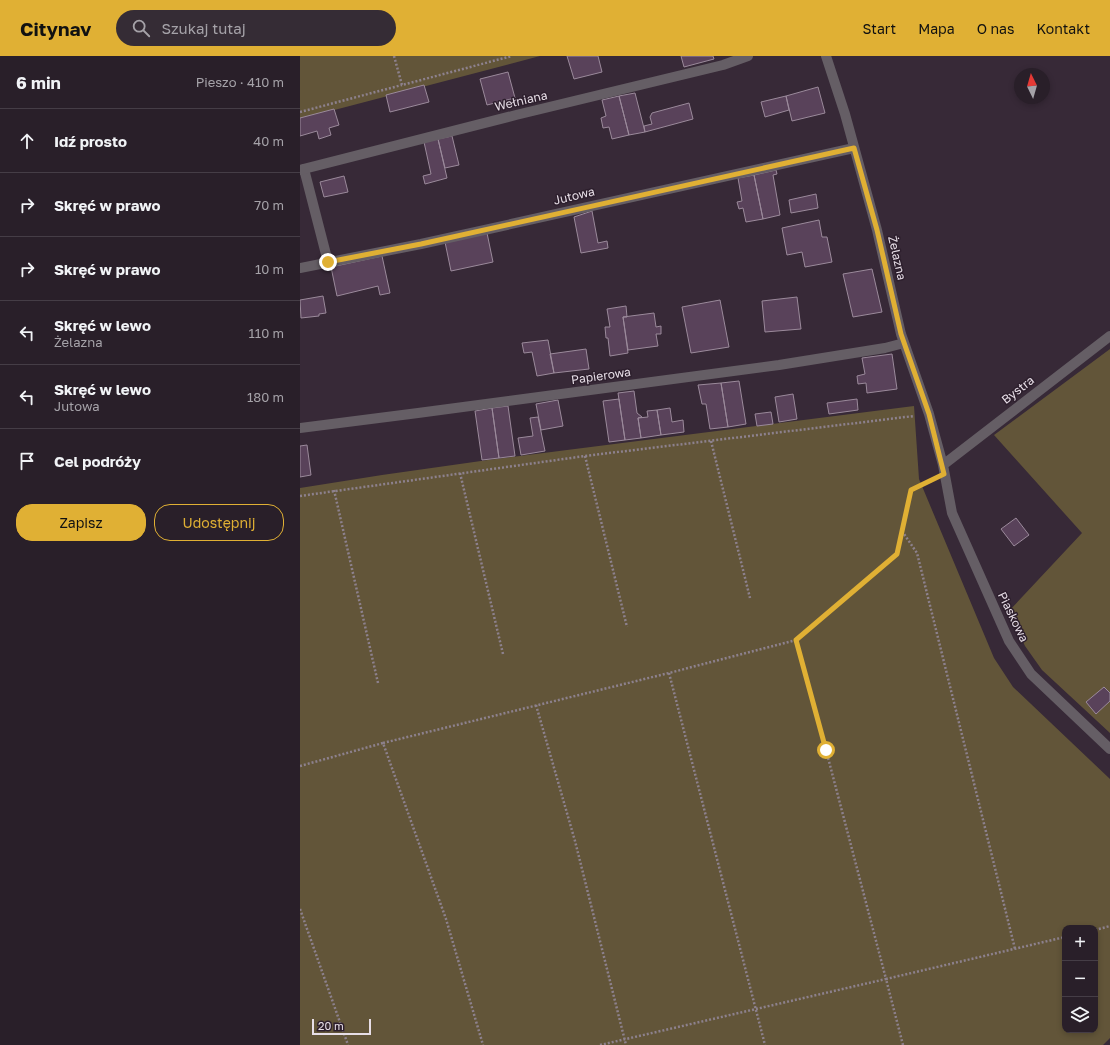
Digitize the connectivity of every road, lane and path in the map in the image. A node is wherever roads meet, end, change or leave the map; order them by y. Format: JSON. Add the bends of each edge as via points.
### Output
{"nodes":[{"id":1,"x":394,"y":56,"type":"edge"},
{"id":2,"x":512,"y":56,"type":"edge"},
{"id":3,"x":748,"y":56,"type":"edge"},
{"id":4,"x":826,"y":56,"type":"edge"},
{"id":5,"x":402,"y":85,"type":"junction"},
{"id":6,"x":300,"y":112,"type":"edge"},
{"id":7,"x":854,"y":148,"type":"junction"},
{"id":8,"x":302,"y":170,"type":"edge"},
{"id":9,"x":328,"y":262,"type":"junction"},
{"id":10,"x":300,"y":268,"type":"edge"},
{"id":11,"x":1110,"y":336,"type":"edge"},
{"id":12,"x":904,"y":343,"type":"junction"},
{"id":13,"x":929,"y":414,"type":"junction"},
{"id":14,"x":300,"y":428,"type":"edge"},
{"id":15,"x":711,"y":441,"type":"junction"},
{"id":16,"x":585,"y":456,"type":"junction"},
{"id":17,"x":944,"y":470,"type":"junction"},
{"id":18,"x":460,"y":473,"type":"junction"},
{"id":19,"x":334,"y":490,"type":"junction"},
{"id":20,"x":300,"y":496,"type":"edge"},
{"id":21,"x":902,"y":531,"type":"junction"},
{"id":22,"x":750,"y":598,"type":"dead end"},
{"id":23,"x":627,"y":627,"type":"dead end"},
{"id":24,"x":796,"y":640,"type":"junction"},
{"id":25,"x":503,"y":654,"type":"dead end"},
{"id":26,"x":669,"y":673,"type":"junction"},
{"id":27,"x":378,"y":683,"type":"dead end"},
{"id":28,"x":536,"y":705,"type":"junction"},
{"id":29,"x":383,"y":743,"type":"junction"},
{"id":30,"x":1110,"y":749,"type":"edge"},
{"id":31,"x":300,"y":766,"type":"edge"},
{"id":32,"x":300,"y":909,"type":"edge"},
{"id":33,"x":1110,"y":926,"type":"edge"},
{"id":34,"x":1098,"y":929,"type":"edge"},
{"id":35,"x":1062,"y":938,"type":"edge"},
{"id":36,"x":1015,"y":949,"type":"junction"},
{"id":37,"x":886,"y":979,"type":"junction"},
{"id":38,"x":756,"y":1009,"type":"junction"},
{"id":39,"x":625,"y":1039,"type":"junction"},
{"id":40,"x":348,"y":1045,"type":"edge"},
{"id":41,"x":482,"y":1045,"type":"edge"},
{"id":42,"x":600,"y":1045,"type":"edge"},
{"id":43,"x":626,"y":1045,"type":"edge"},
{"id":44,"x":765,"y":1045,"type":"edge"},
{"id":45,"x":903,"y":1045,"type":"edge"}],
"edges":[{"from":1,"to":5,"type":"path"},
{"from":2,"to":5,"type":"path"},
{"from":3,"to":8,"type":"street","name":"Wełniana","via":[[723,65]]},
{"from":4,"to":7,"type":"street","name":"Żelazna"},
{"from":5,"to":6,"type":"path"},
{"from":7,"to":9,"type":"street","name":"Jutowa","via":[[421,244]]},
{"from":7,"to":12,"type":"street","name":"Żelazna"},
{"from":8,"to":9,"type":"street"},
{"from":9,"to":10,"type":"street","name":"Jutowa"},
{"from":11,"to":17,"type":"street","name":"Bystra"},
{"from":12,"to":13,"type":"street","name":"Żelazna"},
{"from":12,"to":14,"type":"street","name":"Papierowa","via":[[779,365]]},
{"from":13,"to":15,"type":"path"},
{"from":13,"to":17,"type":"street","name":"Żelazna"},
{"from":15,"to":16,"type":"path"},
{"from":15,"to":22,"type":"path"},
{"from":16,"to":18,"type":"path"},
{"from":16,"to":23,"type":"path"},
{"from":17,"to":21,"type":"path","via":[[911,490]]},
{"from":17,"to":30,"type":"street","name":"Piaskowa","via":[[952,513],[1009,641],[1031,674]]},
{"from":18,"to":19,"type":"path"},
{"from":18,"to":25,"type":"path"},
{"from":19,"to":20,"type":"path"},
{"from":19,"to":27,"type":"path"},
{"from":21,"to":24,"type":"path","via":[[897,554]]},
{"from":21,"to":36,"type":"path","via":[[917,553]]},
{"from":24,"to":26,"type":"path"},
{"from":24,"to":37,"type":"path"},
{"from":26,"to":28,"type":"path"},
{"from":26,"to":38,"type":"path"},
{"from":28,"to":29,"type":"path"},
{"from":28,"to":39,"type":"path","via":[[575,841]]},
{"from":29,"to":31,"type":"path"},
{"from":29,"to":41,"type":"path","via":[[446,919]]},
{"from":32,"to":40,"type":"path"},
{"from":33,"to":34,"type":"path"},
{"from":35,"to":36,"type":"path"},
{"from":36,"to":37,"type":"path"},
{"from":37,"to":38,"type":"path"},
{"from":37,"to":45,"type":"path"},
{"from":38,"to":39,"type":"path"},
{"from":38,"to":44,"type":"path"},
{"from":39,"to":42,"type":"path"},
{"from":39,"to":43,"type":"path"}]}
